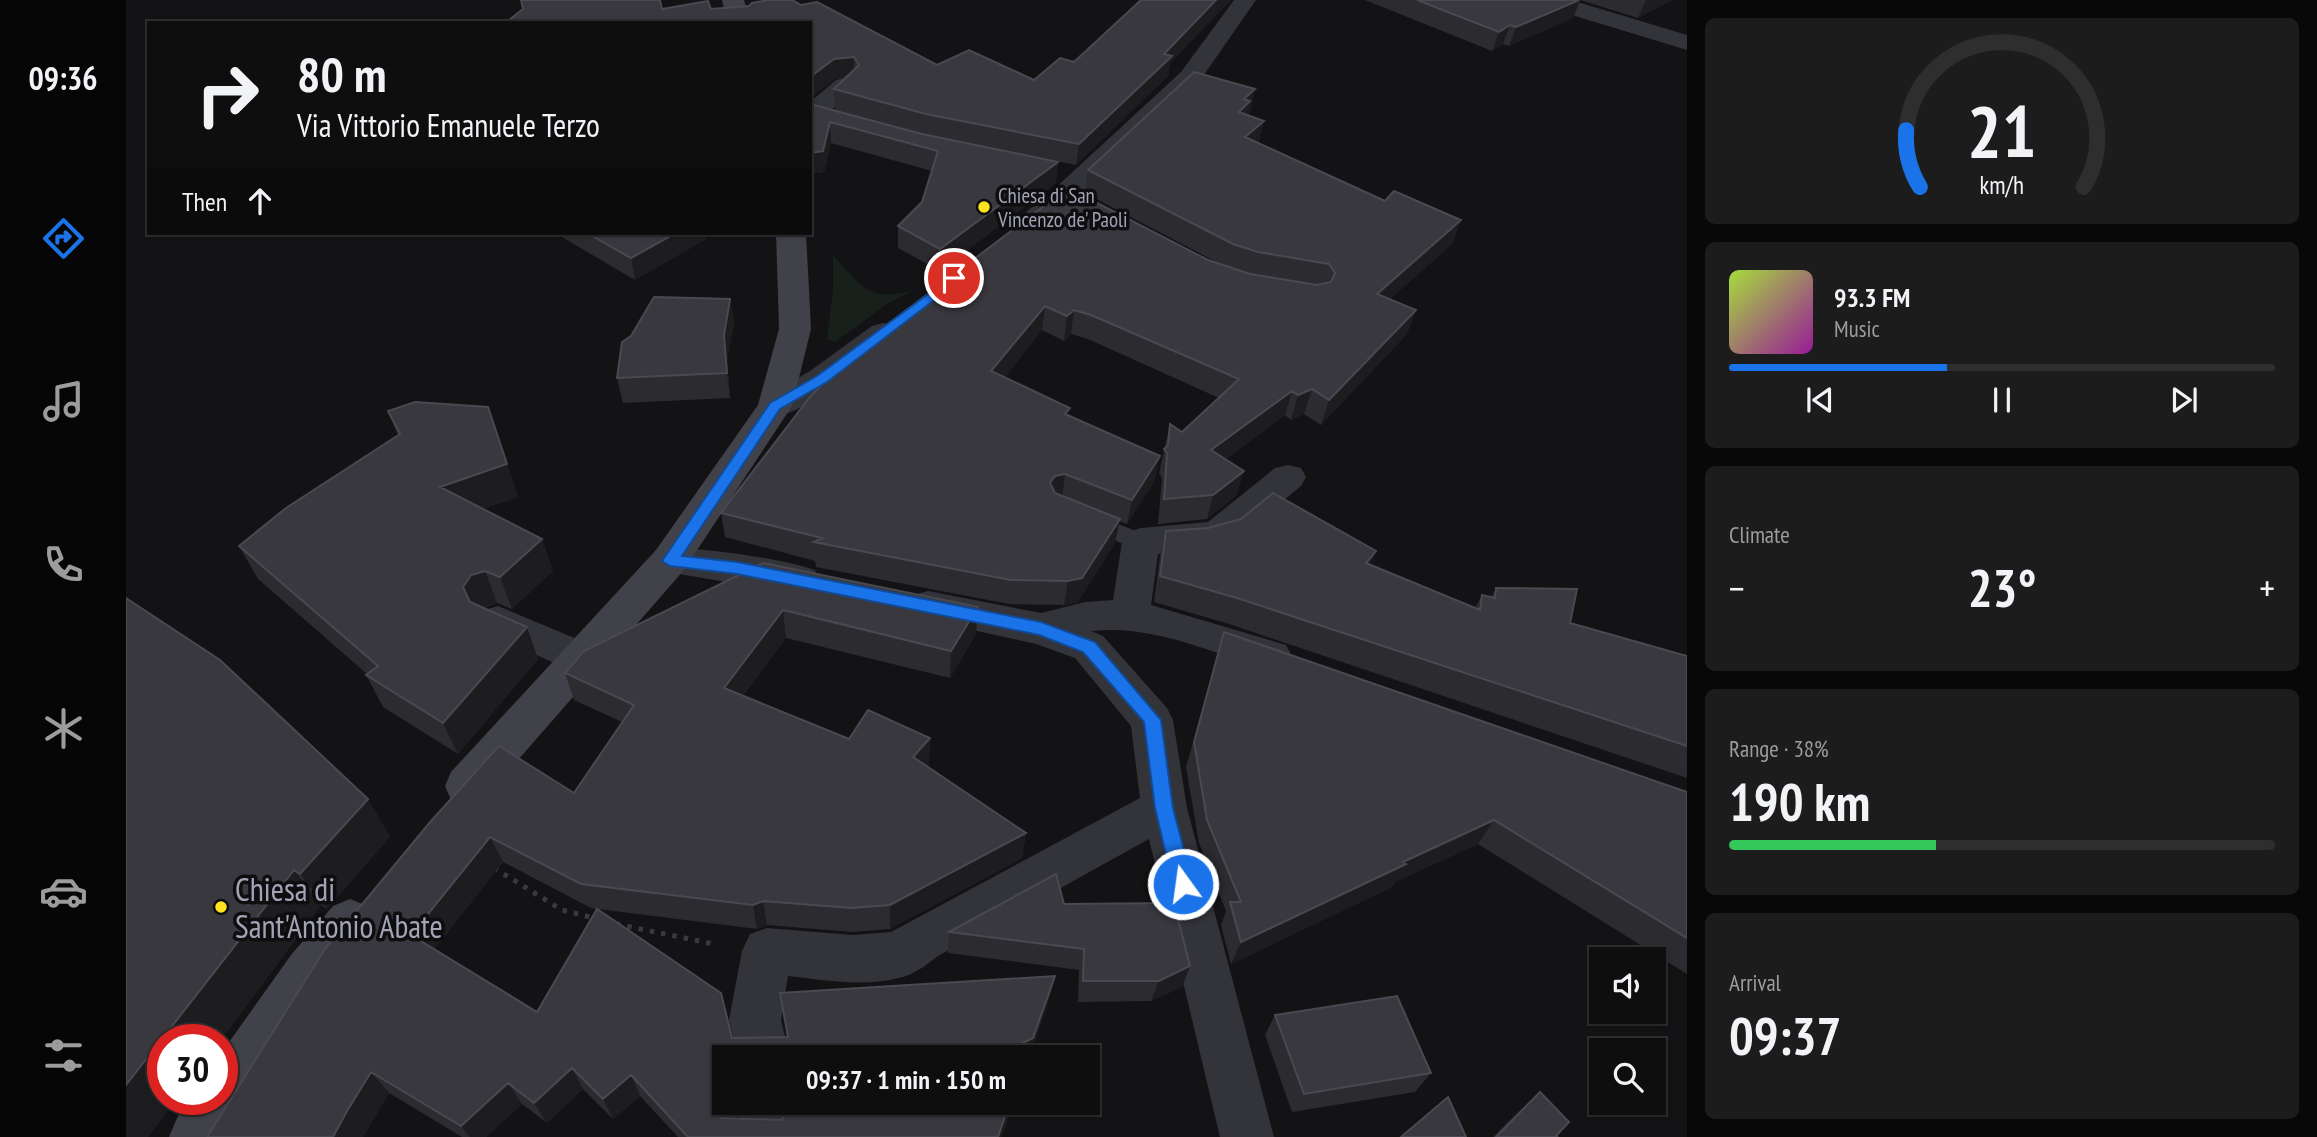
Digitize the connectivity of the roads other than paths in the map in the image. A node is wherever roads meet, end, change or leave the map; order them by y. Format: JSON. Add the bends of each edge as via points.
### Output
{"nodes":[{"id":1,"x":733,"y":0,"type":"edge"},
{"id":2,"x":1245,"y":0,"type":"edge"},
{"id":3,"x":1547,"y":0,"type":"edge"},
{"id":4,"x":738,"y":21,"type":"edge"},
{"id":5,"x":1687,"y":43,"type":"edge"},
{"id":6,"x":845,"y":85,"type":"edge"},
{"id":7,"x":820,"y":116,"type":"edge"},
{"id":8,"x":1046,"y":171,"type":"edge"},
{"id":9,"x":1077,"y":194,"type":"junction"},
{"id":10,"x":792,"y":235,"type":"edge"},
{"id":11,"x":1009,"y":237,"type":"edge"},
{"id":12,"x":899,"y":320,"type":"edge"},
{"id":13,"x":775,"y":406,"type":"junction"},
{"id":14,"x":1288,"y":477,"type":"dead end"},
{"id":15,"x":1061,"y":509,"type":"edge"},
{"id":16,"x":1141,"y":542,"type":"junction"},
{"id":17,"x":670,"y":561,"type":"junction"},
{"id":18,"x":1130,"y":616,"type":"junction"},
{"id":19,"x":498,"y":621,"type":"edge"},
{"id":20,"x":1041,"y":629,"type":"junction"},
{"id":21,"x":582,"y":658,"type":"junction"},
{"id":22,"x":1306,"y":668,"type":"edge"},
{"id":23,"x":1164,"y":808,"type":"junction"},
{"id":24,"x":436,"y":821,"type":"edge"},
{"id":25,"x":376,"y":891,"type":"edge"},
{"id":26,"x":761,"y":1045,"type":"edge"},
{"id":27,"x":238,"y":1076,"type":"edge"},
{"id":28,"x":211,"y":1115,"type":"edge"},
{"id":29,"x":769,"y":1115,"type":"edge"},
{"id":30,"x":195,"y":1137,"type":"edge"},
{"id":31,"x":757,"y":1137,"type":"edge"},
{"id":32,"x":1247,"y":1137,"type":"edge"}],
"edges":[{"from":1,"to":4,"type":"street"},
{"from":2,"to":9,"type":"street","via":[[1191,77]]},
{"from":3,"to":5,"type":"street"},
{"from":6,"to":7,"type":"street"},
{"from":8,"to":9,"type":"street"},
{"from":9,"to":11,"type":"street"},
{"from":10,"to":13,"type":"street","via":[[795,329]]},
{"from":12,"to":13,"type":"street","via":[[822,379]]},
{"from":13,"to":17,"type":"street"},
{"from":14,"to":16,"type":"street","via":[[1220,532]]},
{"from":15,"to":16,"type":"lane"},
{"from":16,"to":18,"type":"street"},
{"from":17,"to":20,"type":"street","via":[[737,568]]},
{"from":17,"to":21,"type":"street"},
{"from":18,"to":20,"type":"street","via":[[1098,615]]},
{"from":18,"to":22,"type":"street","via":[[1214,636]]},
{"from":19,"to":21,"type":"street"},
{"from":20,"to":23,"type":"street","via":[[1089,647],[1152,720]]},
{"from":21,"to":24,"type":"street"},
{"from":23,"to":26,"type":"street","via":[[899,955],[853,959],[767,951],[755,1020]]},
{"from":23,"to":32,"type":"street"},
{"from":25,"to":27,"type":"street","via":[[309,972]]},
{"from":28,"to":30,"type":"street"},
{"from":29,"to":31,"type":"street"}]}
